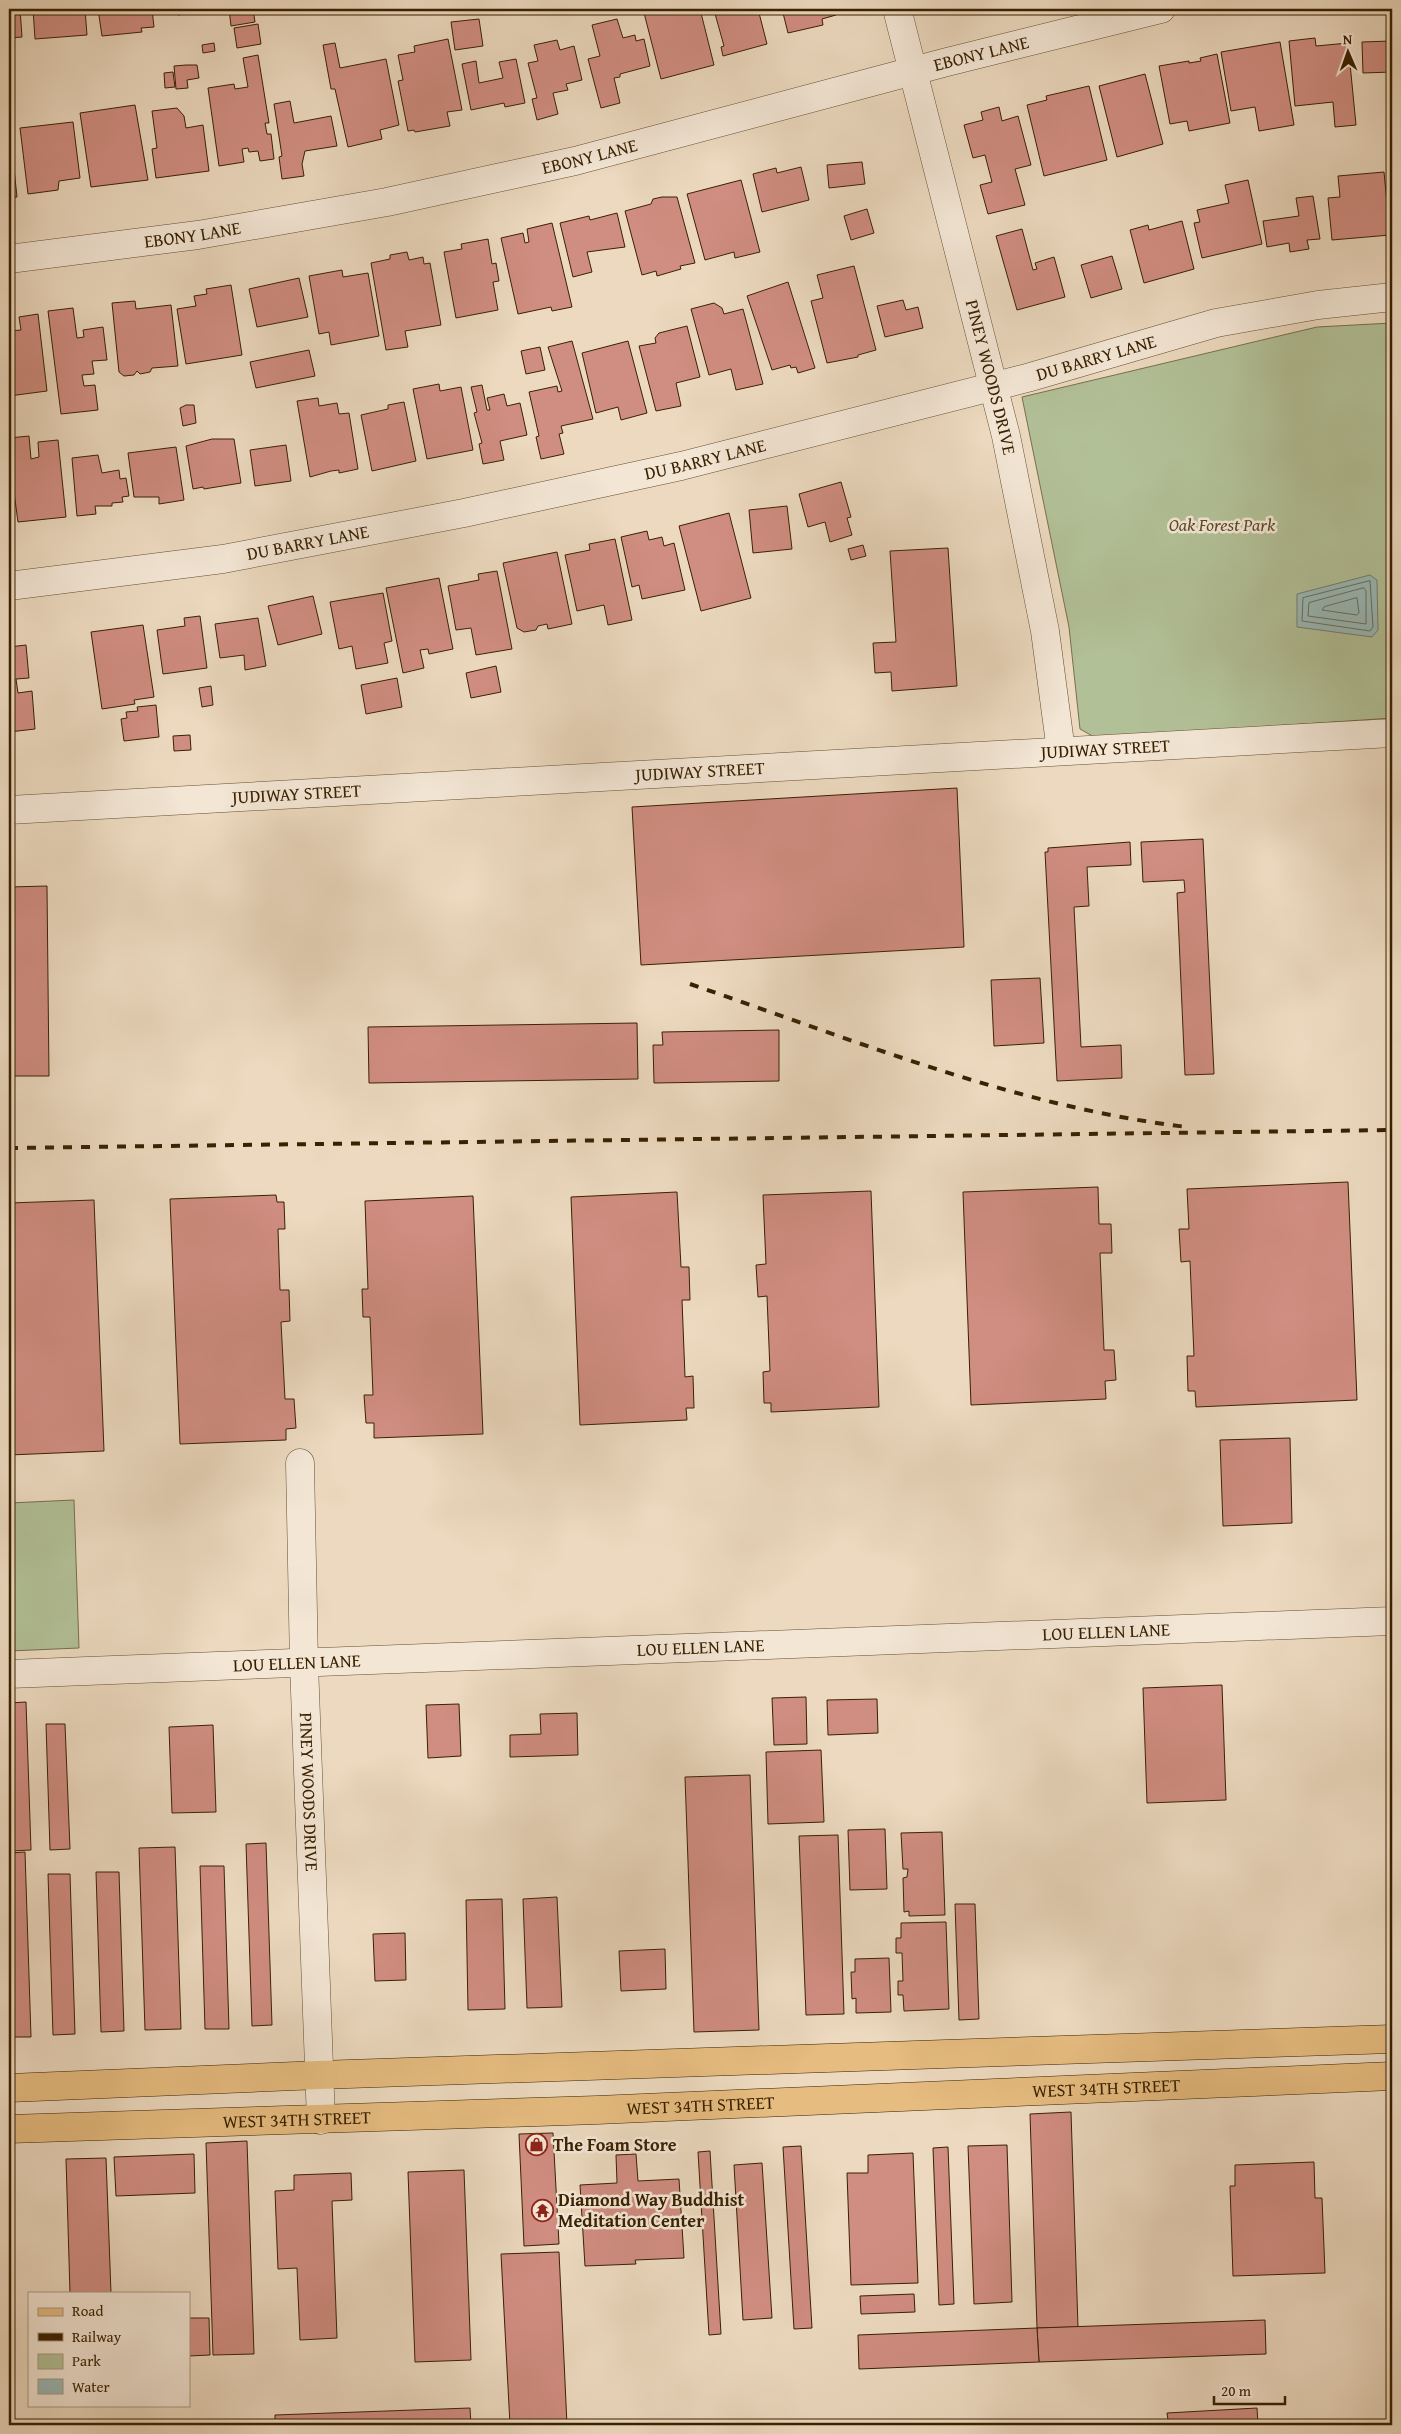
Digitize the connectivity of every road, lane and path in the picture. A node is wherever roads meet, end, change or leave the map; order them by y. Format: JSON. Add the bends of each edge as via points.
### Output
{"nodes":[{"id":1,"x":897,"y":9,"type":"edge"},
{"id":2,"x":1161,"y":9,"type":"edge"},
{"id":3,"x":914,"y":71,"type":"junction"},
{"id":4,"x":9,"y":259,"type":"edge"},
{"id":5,"x":1392,"y":297,"type":"edge"},
{"id":6,"x":994,"y":387,"type":"junction"},
{"id":7,"x":9,"y":586,"type":"edge"},
{"id":8,"x":1392,"y":733,"type":"edge"},
{"id":9,"x":1062,"y":751,"type":"junction"},
{"id":10,"x":9,"y":810,"type":"edge"},
{"id":11,"x":300,"y":1463,"type":"dead end"},
{"id":12,"x":1392,"y":1621,"type":"edge"},
{"id":13,"x":304,"y":1664,"type":"junction"},
{"id":14,"x":9,"y":1674,"type":"edge"},
{"id":15,"x":1392,"y":2039,"type":"edge"},
{"id":16,"x":930,"y":2056,"type":"junction"},
{"id":17,"x":632,"y":2066,"type":"junction"},
{"id":18,"x":319,"y":2075,"type":"junction"},
{"id":19,"x":1392,"y":2076,"type":"edge"},
{"id":20,"x":9,"y":2088,"type":"edge"},
{"id":21,"x":933,"y":2096,"type":"junction"},
{"id":22,"x":634,"y":2108,"type":"junction"},
{"id":23,"x":321,"y":2120,"type":"junction"},
{"id":24,"x":9,"y":2129,"type":"edge"}],
"edges":[{"from":1,"to":3,"type":"street","name":"PINEY WOODS DRIVE"},
{"from":2,"to":3,"type":"street","name":"EBONY LANE"},
{"from":3,"to":4,"type":"street","name":"EBONY LANE","via":[[575,161],[387,202],[198,235]]},
{"from":3,"to":6,"type":"street","name":"PINEY WOODS DRIVE"},
{"from":5,"to":6,"type":"street","name":"DU BARRY LANE","via":[[1318,304],[1216,323]]},
{"from":6,"to":7,"type":"street","name":"DU BARRY LANE","via":[[681,466],[464,513],[223,559]]},
{"from":6,"to":9,"type":"street","name":"PINEY WOODS DRIVE","via":[[1045,631]]},
{"from":8,"to":9,"type":"street","name":"JUDIWAY STREET"},
{"from":9,"to":10,"type":"street","name":"JUDIWAY STREET"},
{"from":11,"to":13,"type":"street","name":"PINEY WOODS DRIVE"},
{"from":12,"to":13,"type":"street","name":"LOU ELLEN LANE"},
{"from":13,"to":14,"type":"street","name":"LOU ELLEN LANE"},
{"from":13,"to":18,"type":"street","name":"PINEY WOODS DRIVE"},
{"from":15,"to":16,"type":"main road"},
{"from":16,"to":17,"type":"main road"},
{"from":16,"to":21,"type":"main road"},
{"from":17,"to":18,"type":"main road"},
{"from":17,"to":22,"type":"main road"},
{"from":18,"to":20,"type":"main road"},
{"from":18,"to":23,"type":"street","name":"PINEY WOODS DRIVE"},
{"from":19,"to":21,"type":"main road","name":"WEST 34TH STREET"},
{"from":21,"to":22,"type":"main road","name":"WEST 34TH STREET"},
{"from":22,"to":23,"type":"main road","name":"WEST 34TH STREET"},
{"from":23,"to":24,"type":"main road","name":"WEST 34TH STREET"}]}
